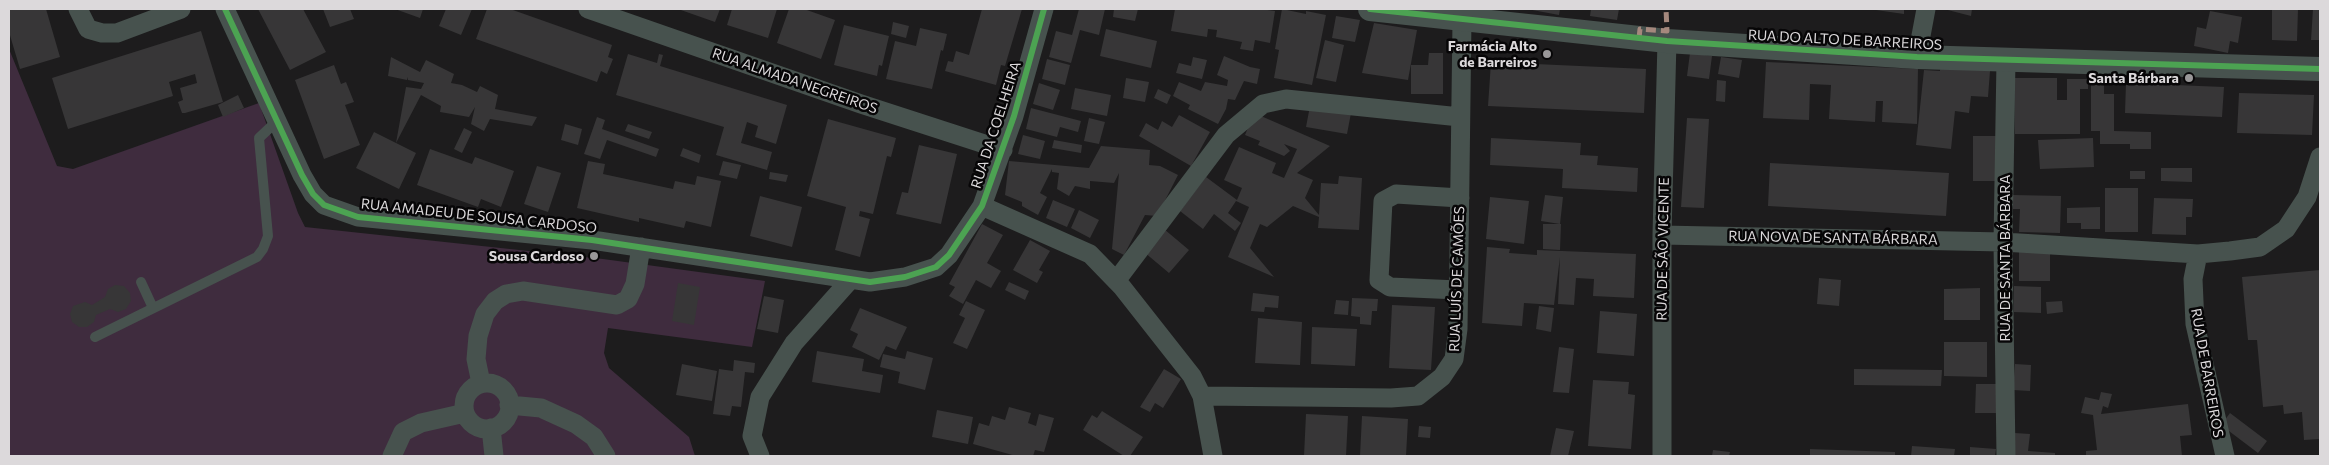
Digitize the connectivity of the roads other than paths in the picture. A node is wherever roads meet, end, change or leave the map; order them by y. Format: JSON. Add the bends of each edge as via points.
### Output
{"nodes":[{"id":1,"x":78,"y":9,"type":"edge"},
{"id":2,"x":181,"y":9,"type":"edge"},
{"id":3,"x":225,"y":9,"type":"edge"},
{"id":4,"x":588,"y":9,"type":"edge"},
{"id":5,"x":1044,"y":9,"type":"edge"},
{"id":6,"x":1370,"y":9,"type":"edge"},
{"id":7,"x":1926,"y":9,"type":"edge"},
{"id":8,"x":1462,"y":20,"type":"junction"},
{"id":9,"x":1667,"y":41,"type":"junction"},
{"id":10,"x":1917,"y":57,"type":"junction"},
{"id":11,"x":2006,"y":60,"type":"junction"},
{"id":12,"x":2320,"y":69,"type":"edge"},
{"id":13,"x":1460,"y":117,"type":"junction"},
{"id":14,"x":276,"y":121,"type":"junction"},
{"id":15,"x":1003,"y":150,"type":"junction"},
{"id":16,"x":2320,"y":157,"type":"edge"},
{"id":17,"x":1460,"y":198,"type":"junction"},
{"id":18,"x":982,"y":206,"type":"junction"},
{"id":19,"x":1662,"y":235,"type":"junction"},
{"id":20,"x":2003,"y":242,"type":"junction"},
{"id":21,"x":641,"y":247,"type":"junction"},
{"id":22,"x":2198,"y":254,"type":"junction"},
{"id":23,"x":851,"y":279,"type":"junction"},
{"id":24,"x":1116,"y":281,"type":"junction"},
{"id":25,"x":141,"y":282,"type":"dead end"},
{"id":26,"x":1458,"y":290,"type":"junction"},
{"id":27,"x":153,"y":308,"type":"junction"},
{"id":28,"x":94,"y":337,"type":"dead end"},
{"id":29,"x":481,"y":384,"type":"junction"},
{"id":30,"x":1202,"y":396,"type":"junction"},
{"id":31,"x":509,"y":405,"type":"junction"},
{"id":32,"x":466,"y":413,"type":"junction"},
{"id":33,"x":490,"y":428,"type":"junction"},
{"id":34,"x":392,"y":456,"type":"edge"},
{"id":35,"x":494,"y":456,"type":"edge"},
{"id":36,"x":606,"y":456,"type":"edge"},
{"id":37,"x":760,"y":456,"type":"edge"},
{"id":38,"x":1213,"y":456,"type":"edge"},
{"id":39,"x":1662,"y":456,"type":"edge"},
{"id":40,"x":2006,"y":456,"type":"edge"},
{"id":41,"x":2224,"y":456,"type":"edge"}],
"edges":[{"from":1,"to":2,"type":"street","via":[[88,29],[102,33],[117,33]]},
{"from":3,"to":14,"type":"street","name":"RUA AMADEU DE SOUSA CARDOSO"},
{"from":4,"to":15,"type":"street","name":"RUA ALMADA NEGREIROS"},
{"from":5,"to":15,"type":"street","name":"RUA DA COELHEIRA"},
{"from":6,"to":8,"type":"street","name":"RUA DO ALTO DE BARREIROS"},
{"from":7,"to":10,"type":"street"},
{"from":8,"to":9,"type":"street","name":"RUA DO ALTO DE BARREIROS"},
{"from":8,"to":13,"type":"street","name":"RUA LUÍS DE CAMÕES"},
{"from":9,"to":10,"type":"street","name":"RUA DO ALTO DE BARREIROS"},
{"from":9,"to":19,"type":"street","name":"RUA DE SÃO VICENTE"},
{"from":10,"to":11,"type":"street","name":"RUA DO ALTO DE BARREIROS"},
{"from":11,"to":12,"type":"street","name":"RUA DO ALTO DE BARREIROS"},
{"from":11,"to":20,"type":"street","name":"RUA DE SANTA BÁRBARA"},
{"from":13,"to":17,"type":"street","name":"RUA LUÍS DE CAMÕES"},
{"from":13,"to":24,"type":"street","via":[[1286,99],[1263,104],[1226,135]]},
{"from":14,"to":21,"type":"street","name":"RUA AMADEU DE SOUSA CARDOSO","via":[[313,194],[324,205],[358,217]]},
{"from":14,"to":27,"type":"lane","via":[[259,138],[268,236],[264,249],[257,256]]},
{"from":15,"to":18,"type":"street","name":"RUA DA COELHEIRA"},
{"from":16,"to":22,"type":"street","via":[[2307,197],[2286,229],[2260,247]]},
{"from":17,"to":26,"type":"street","name":"RUA LUÍS DE CAMÕES"},
{"from":17,"to":26,"type":"street","via":[[1396,194],[1383,201],[1379,280],[1390,288]]},
{"from":18,"to":23,"type":"street","name":"RUA DA COELHEIRA","via":[[949,255],[936,267],[905,277],[870,282]]},
{"from":18,"to":24,"type":"street","via":[[1090,254]]},
{"from":19,"to":20,"type":"street","name":"RUA NOVA DE SANTA BÁRBARA"},
{"from":19,"to":39,"type":"street","name":"RUA DE SÃO VICENTE"},
{"from":20,"to":22,"type":"street","name":"RUA NOVA DE SANTA BÁRBARA"},
{"from":20,"to":40,"type":"street","name":"RUA DE SANTA BÁRBARA"},
{"from":21,"to":23,"type":"street","name":"RUA AMADEU DE SOUSA CARDOSO"},
{"from":21,"to":29,"type":"street","via":[[635,284],[628,299],[617,305],[523,291],[495,300],[485,314],[478,336],[476,359]]},
{"from":22,"to":41,"type":"street","name":"RUA DE BARREIROS","via":[[2193,279],[2195,324]]},
{"from":23,"to":37,"type":"street","via":[[794,344],[760,397],[752,436]]},
{"from":24,"to":30,"type":"street","via":[[1192,376]]},
{"from":25,"to":27,"type":"lane"},
{"from":26,"to":30,"type":"street","name":"RUA LUÍS DE CAMÕES","via":[[1454,359],[1442,377],[1418,396]]},
{"from":27,"to":28,"type":"lane"},
{"from":29,"to":31,"type":"street","via":[[498,386],[504,391]]},
{"from":29,"to":32,"type":"street","via":[[469,391],[465,399]]},
{"from":30,"to":38,"type":"street"},
{"from":31,"to":33,"type":"street","via":[[505,419]]},
{"from":31,"to":36,"type":"street","via":[[541,408],[576,424],[594,437]]},
{"from":32,"to":33,"type":"street","via":[[472,423],[480,428]]},
{"from":32,"to":34,"type":"street","via":[[421,423],[404,432]]},
{"from":33,"to":35,"type":"street"}]}
